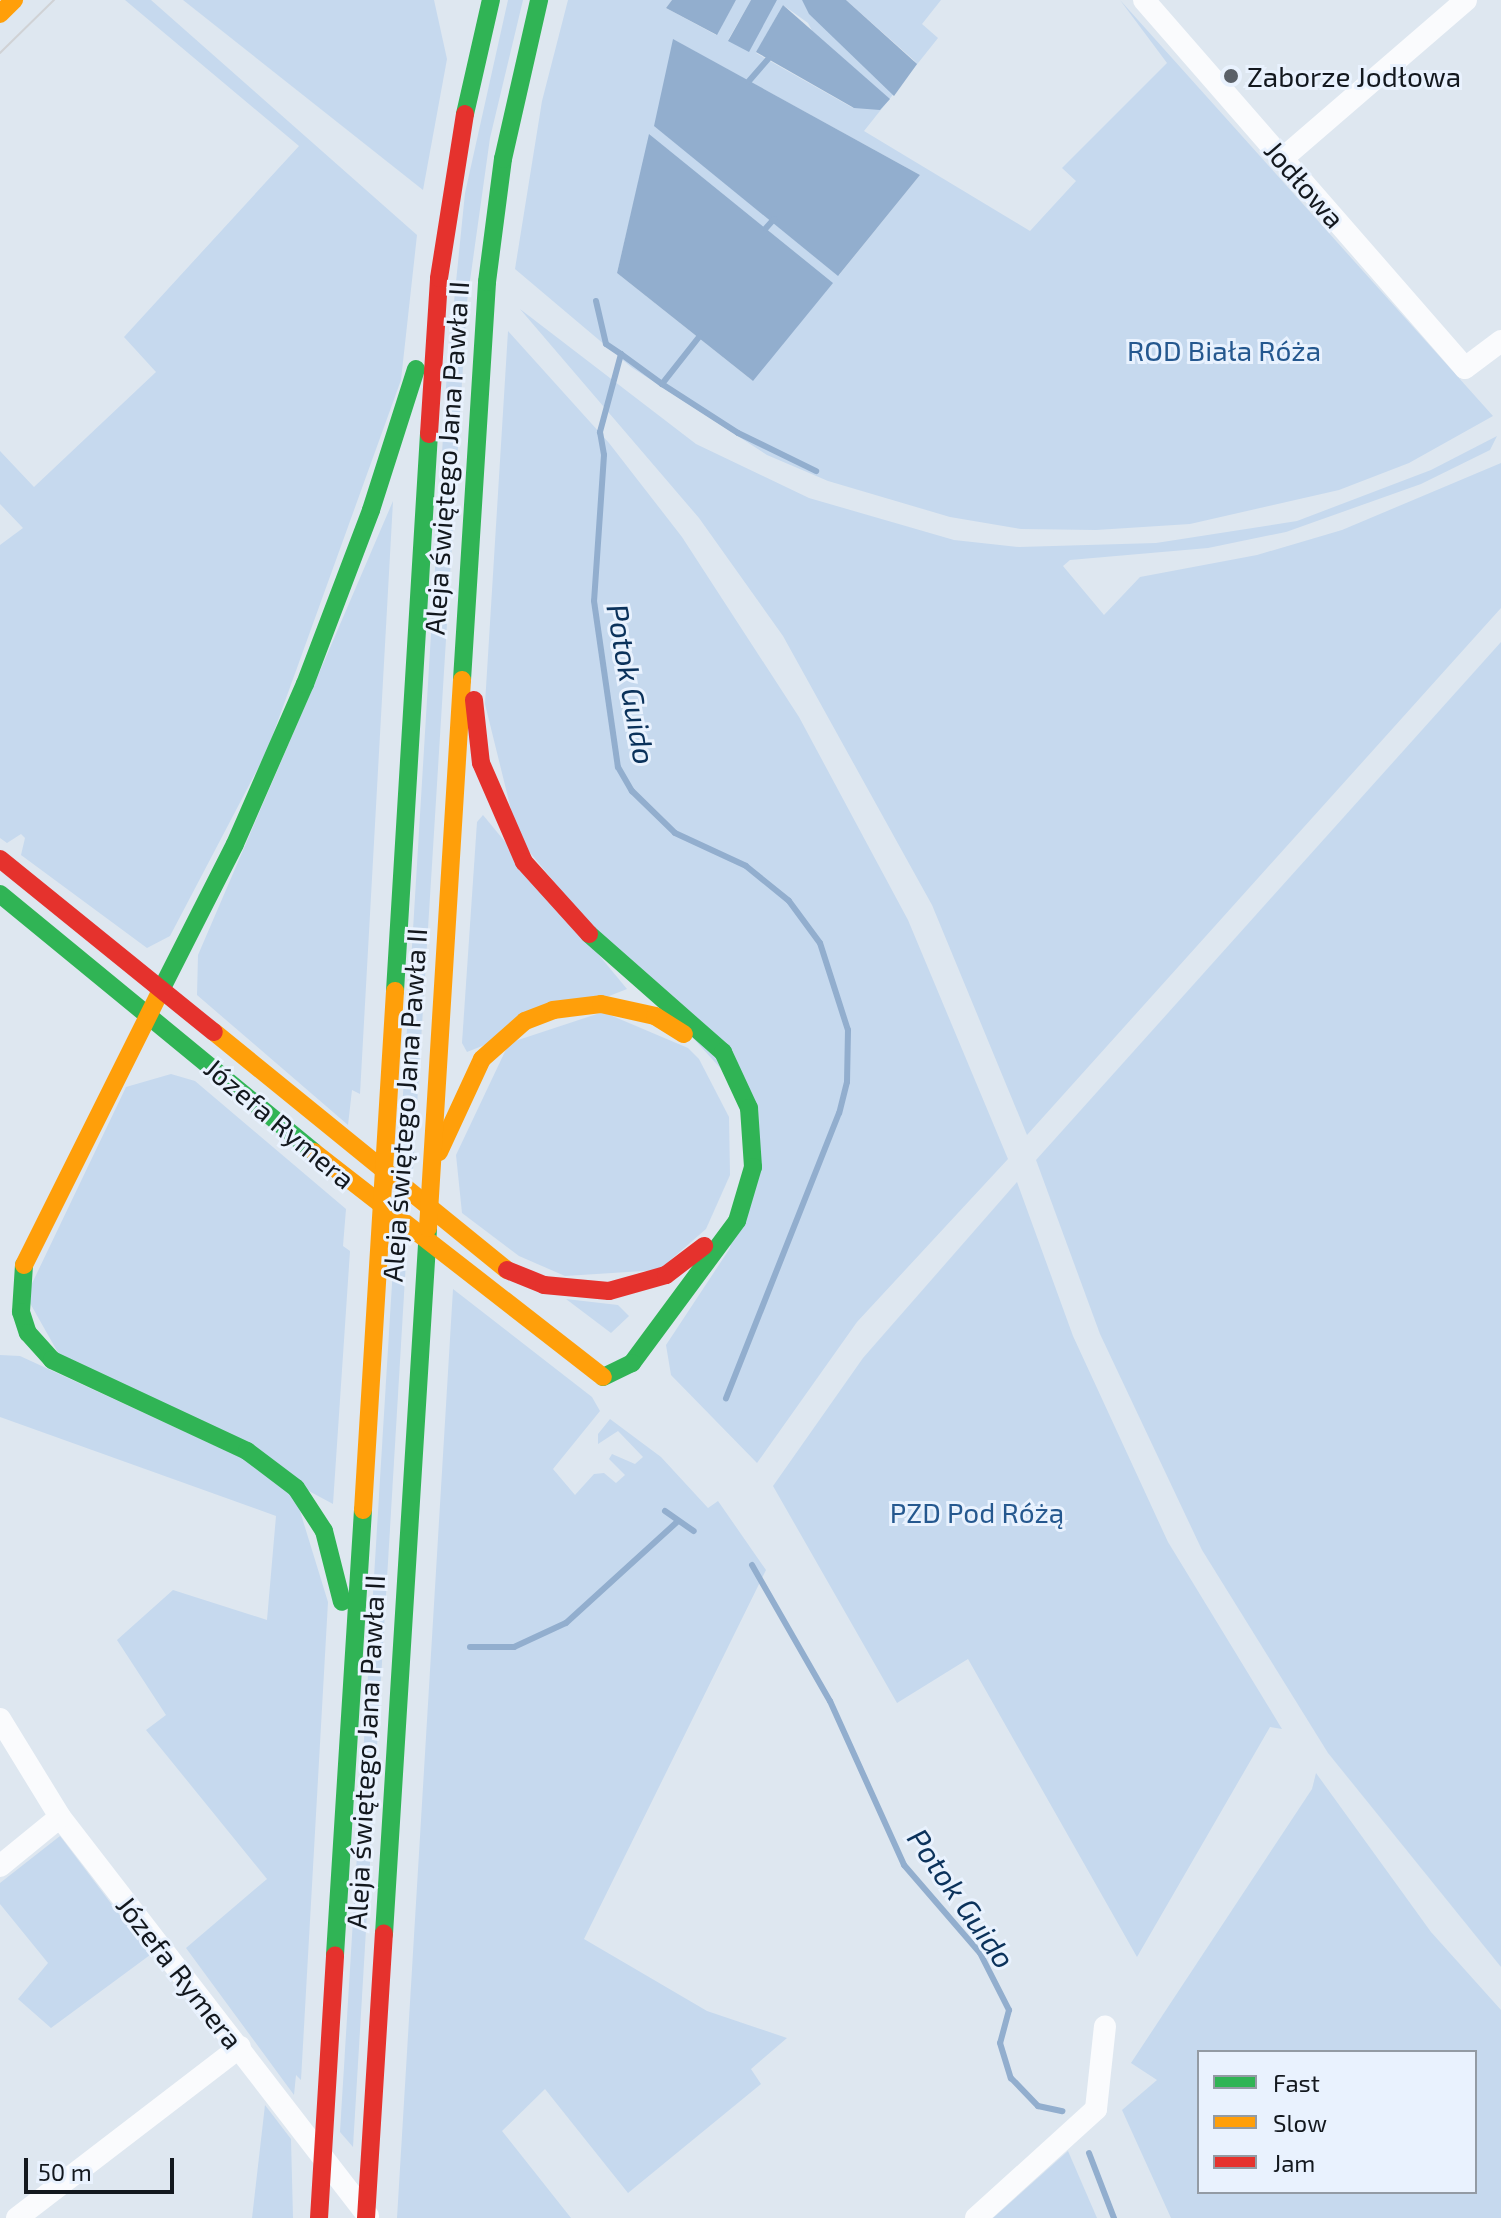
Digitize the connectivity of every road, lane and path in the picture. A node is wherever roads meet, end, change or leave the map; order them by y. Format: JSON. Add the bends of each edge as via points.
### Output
{"nodes":[{"id":1,"x":14,"y":0,"type":"edge"},
{"id":2,"x":491,"y":0,"type":"edge"},
{"id":3,"x":539,"y":0,"type":"edge"},
{"id":4,"x":1144,"y":0,"type":"edge"},
{"id":5,"x":1466,"y":0,"type":"edge"},
{"id":6,"x":0,"y":14,"type":"edge"},
{"id":7,"x":1282,"y":159,"type":"junction"},
{"id":8,"x":439,"y":278,"type":"junction"},
{"id":9,"x":1501,"y":341,"type":"edge"},
{"id":10,"x":462,"y":615,"type":"junction"},
{"id":11,"x":0,"y":859,"type":"edge"},
{"id":12,"x":0,"y":894,"type":"edge"},
{"id":13,"x":162,"y":988,"type":"junction"},
{"id":14,"x":149,"y":1014,"type":"junction"},
{"id":15,"x":428,"y":1178,"type":"junction"},
{"id":16,"x":24,"y":1265,"type":"junction"},
{"id":17,"x":0,"y":1311,"type":"edge"},
{"id":18,"x":13,"y":1347,"type":"dead end"},
{"id":19,"x":52,"y":1360,"type":"junction"},
{"id":20,"x":350,"y":1683,"type":"junction"},
{"id":21,"x":0,"y":1719,"type":"edge"},
{"id":22,"x":60,"y":1817,"type":"junction"},
{"id":23,"x":0,"y":1866,"type":"edge"},
{"id":24,"x":1105,"y":2026,"type":"dead end"},
{"id":25,"x":240,"y":2047,"type":"junction"},
{"id":26,"x":17,"y":2218,"type":"edge"},
{"id":27,"x":319,"y":2218,"type":"edge"},
{"id":28,"x":368,"y":2218,"type":"edge"},
{"id":29,"x":976,"y":2218,"type":"edge"}],
"edges":[{"from":1,"to":6,"type":"main road"},
{"from":2,"to":8,"type":"main road","name":"Aleja świętego Jana Pawła II","via":[[452,171]]},
{"from":3,"to":10,"type":"main road","name":"Aleja świętego Jana Pawła II","via":[[503,159],[487,282]]},
{"from":4,"to":7,"type":"street","name":"Jodłowa"},
{"from":5,"to":7,"type":"street"},
{"from":7,"to":9,"type":"street","name":"Jodłowa","via":[[1465,368]]},
{"from":8,"to":13,"type":"main road","via":[[406,409],[322,641],[235,844]]},
{"from":8,"to":20,"type":"main road","name":"Aleja świętego Jana Pawła II"},
{"from":10,"to":14,"type":"main road","name":"Józefa Rymera","via":[[481,763],[524,862],[563,911],[723,1052],[749,1108],[753,1167],[737,1221],[632,1363],[603,1377],[337,1171]]},
{"from":10,"to":15,"type":"main road","name":"Aleja świętego Jana Pawła II"},
{"from":11,"to":13,"type":"main road","name":"Józefa Rymera"},
{"from":12,"to":14,"type":"main road","name":"Józefa Rymera"},
{"from":13,"to":14,"type":"main road"},
{"from":13,"to":15,"type":"main road","name":"Józefa Rymera","via":[[289,1098],[507,1270],[544,1285],[609,1291],[666,1275],[694,1258],[725,1216],[740,1167],[736,1111],[714,1064],[679,1030],[632,1009],[579,1005],[525,1021],[482,1059]]},
{"from":14,"to":16,"type":"main road"},
{"from":15,"to":28,"type":"main road","name":"Aleja świętego Jana Pawła II"},
{"from":16,"to":17,"type":"street"},
{"from":16,"to":19,"type":"main road","via":[[21,1312],[28,1333]]},
{"from":18,"to":19,"type":"main road"},
{"from":19,"to":20,"type":"main road","via":[[247,1451],[296,1488],[312,1507],[333,1554]]},
{"from":20,"to":27,"type":"main road","name":"Aleja świętego Jana Pawła II"},
{"from":21,"to":22,"type":"street","name":"Józefa Rymera"},
{"from":22,"to":23,"type":"street"},
{"from":22,"to":25,"type":"street","name":"Józefa Rymera"},
{"from":24,"to":29,"type":"street","via":[[1096,2109]]},
{"from":25,"to":26,"type":"street"},
{"from":25,"to":28,"type":"street","name":"Józefa Rymera"}]}
